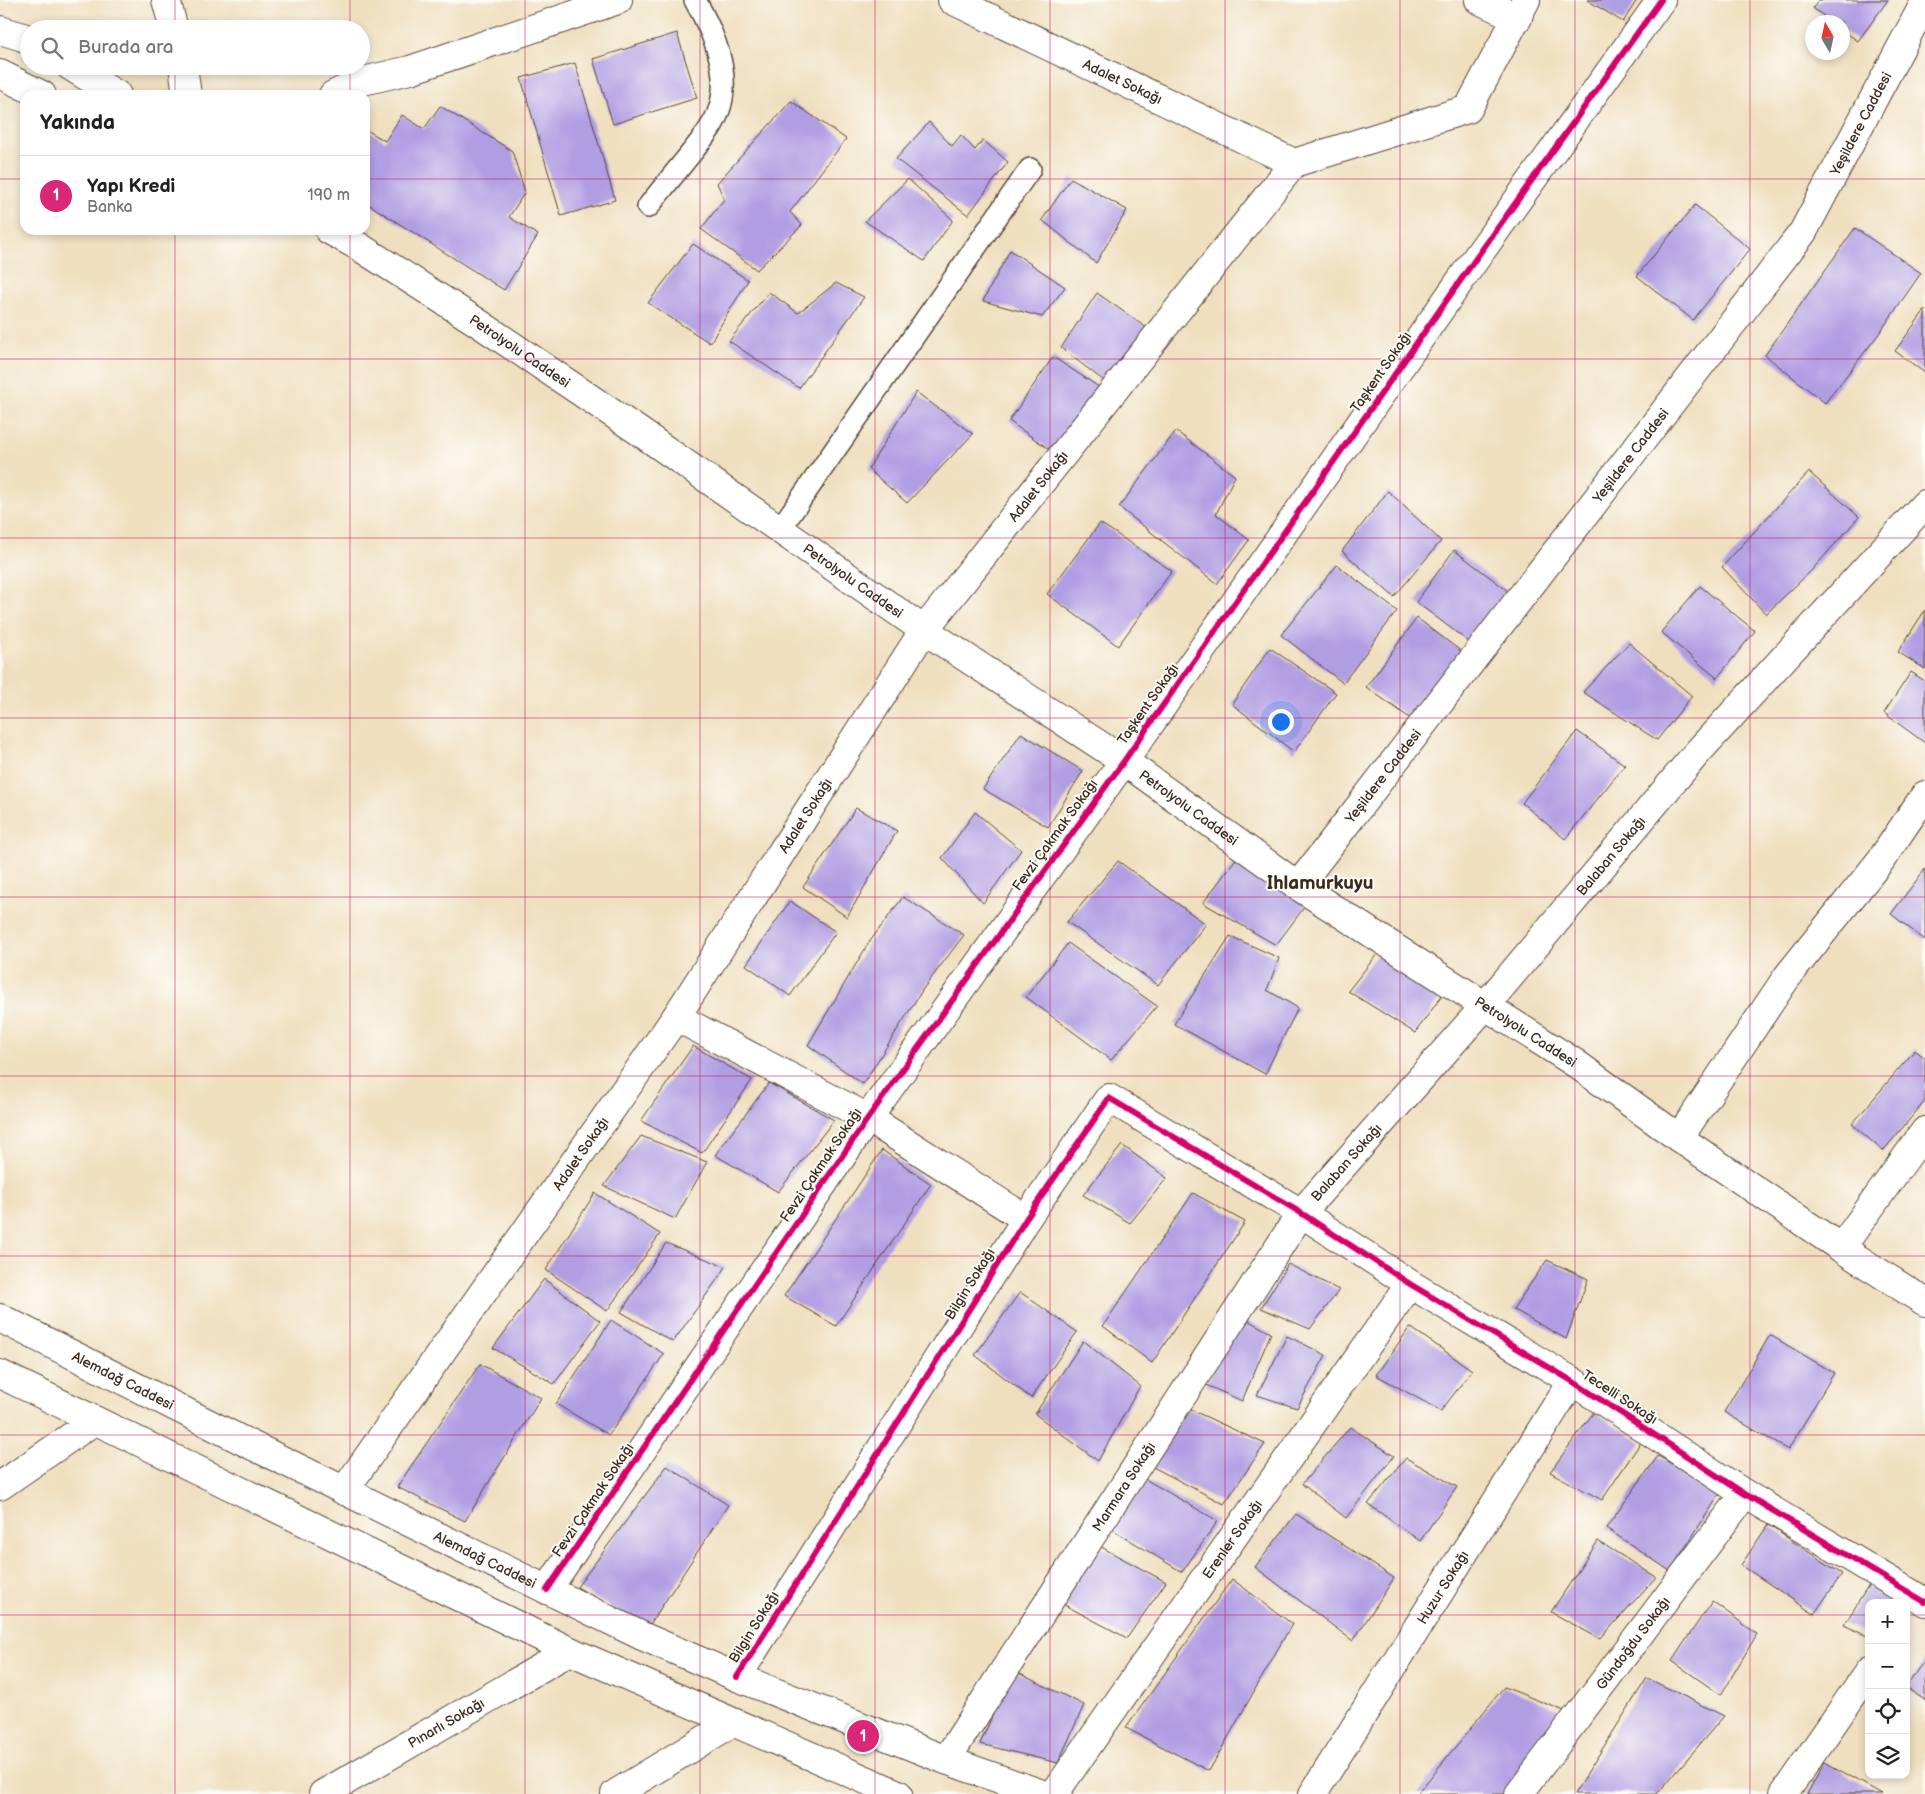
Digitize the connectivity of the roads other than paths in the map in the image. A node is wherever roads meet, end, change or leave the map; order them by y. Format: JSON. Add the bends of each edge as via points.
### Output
{"nodes":[{"id":1,"x":166,"y":0,"type":"edge"},
{"id":2,"x":618,"y":0,"type":"edge"},
{"id":3,"x":695,"y":0,"type":"edge"},
{"id":4,"x":952,"y":0,"type":"edge"},
{"id":5,"x":1479,"y":0,"type":"edge"},
{"id":6,"x":1661,"y":0,"type":"edge"},
{"id":7,"x":1925,"y":2,"type":"edge"},
{"id":8,"x":1522,"y":9,"type":"edge"},
{"id":9,"x":0,"y":18,"type":"edge"},
{"id":10,"x":172,"y":20,"type":"edge"},
{"id":11,"x":17,"y":36,"type":"edge"},
{"id":12,"x":85,"y":75,"type":"edge"},
{"id":13,"x":184,"y":75,"type":"edge"},
{"id":14,"x":4,"y":79,"type":"edge"},
{"id":15,"x":30,"y":90,"type":"edge"},
{"id":16,"x":109,"y":90,"type":"edge"},
{"id":17,"x":186,"y":90,"type":"edge"},
{"id":18,"x":344,"y":90,"type":"edge"},
{"id":19,"x":1294,"y":163,"type":"junction"},
{"id":20,"x":1030,"y":169,"type":"dead end"},
{"id":21,"x":648,"y":207,"type":"dead end"},
{"id":22,"x":339,"y":235,"type":"edge"},
{"id":23,"x":1925,"y":504,"type":"edge"},
{"id":24,"x":780,"y":529,"type":"junction"},
{"id":25,"x":924,"y":630,"type":"junction"},
{"id":26,"x":1124,"y":761,"type":"junction"},
{"id":27,"x":1925,"y":795,"type":"edge"},
{"id":28,"x":1298,"y":886,"type":"junction"},
{"id":29,"x":1485,"y":1006,"type":"junction"},
{"id":30,"x":676,"y":1017,"type":"junction"},
{"id":31,"x":868,"y":1118,"type":"junction"},
{"id":32,"x":1925,"y":1131,"type":"edge"},
{"id":33,"x":1679,"y":1138,"type":"junction"},
{"id":34,"x":1301,"y":1213,"type":"junction"},
{"id":35,"x":1026,"y":1219,"type":"junction"},
{"id":36,"x":1841,"y":1248,"type":"junction"},
{"id":37,"x":1410,"y":1284,"type":"junction"},
{"id":38,"x":1925,"y":1302,"type":"edge"},
{"id":39,"x":0,"y":1318,"type":"edge"},
{"id":40,"x":0,"y":1374,"type":"edge"},
{"id":41,"x":1572,"y":1381,"type":"junction"},
{"id":42,"x":94,"y":1421,"type":"junction"},
{"id":43,"x":0,"y":1486,"type":"edge"},
{"id":44,"x":344,"y":1491,"type":"junction"},
{"id":45,"x":1745,"y":1494,"type":"junction"},
{"id":46,"x":547,"y":1590,"type":"junction"},
{"id":47,"x":1917,"y":1605,"type":"edge"},
{"id":48,"x":570,"y":1651,"type":"junction"},
{"id":49,"x":737,"y":1677,"type":"junction"},
{"id":50,"x":1865,"y":1677,"type":"edge"},
{"id":51,"x":732,"y":1722,"type":"junction"},
{"id":52,"x":946,"y":1760,"type":"junction"},
{"id":53,"x":323,"y":1794,"type":"edge"},
{"id":54,"x":615,"y":1794,"type":"edge"},
{"id":55,"x":898,"y":1794,"type":"edge"},
{"id":56,"x":1042,"y":1794,"type":"edge"},
{"id":57,"x":1054,"y":1794,"type":"edge"},
{"id":58,"x":1313,"y":1794,"type":"edge"},
{"id":59,"x":1519,"y":1794,"type":"edge"},
{"id":60,"x":1784,"y":1794,"type":"edge"}],
"edges":[{"from":1,"to":10,"type":"street"},
{"from":2,"to":18,"type":"street"},
{"from":3,"to":21,"type":"lane","via":[[718,48],[722,89],[719,112],[709,130]]},
{"from":4,"to":19,"type":"street","name":"Adalet Sokağı"},
{"from":5,"to":8,"type":"street"},
{"from":6,"to":26,"type":"street","name":"Taşkent Sokağı"},
{"from":7,"to":28,"type":"street","name":"Yeşildere Caddesi","via":[[1803,232]]},
{"from":8,"to":19,"type":"street","via":[[1468,109]]},
{"from":9,"to":11,"type":"street"},
{"from":12,"to":16,"type":"street"},
{"from":13,"to":17,"type":"street"},
{"from":14,"to":15,"type":"street"},
{"from":19,"to":25,"type":"street","name":"Adalet Sokağı"},
{"from":20,"to":24,"type":"lane"},
{"from":22,"to":24,"type":"street","name":"Petrolyolu Caddesi","via":[[477,322]]},
{"from":23,"to":29,"type":"street","name":"Balaban Sokağı","via":[[1696,754]]},
{"from":24,"to":25,"type":"street","name":"Petrolyolu Caddesi"},
{"from":25,"to":26,"type":"street","name":"Petrolyolu Caddesi"},
{"from":25,"to":30,"type":"street","name":"Adalet Sokağı"},
{"from":26,"to":28,"type":"street","name":"Petrolyolu Caddesi"},
{"from":26,"to":31,"type":"street","name":"Fevzi Çakmak Sokağı"},
{"from":27,"to":33,"type":"street","via":[[1881,860],[1787,977]]},
{"from":28,"to":29,"type":"street","name":"Petrolyolu Caddesi"},
{"from":29,"to":33,"type":"street","name":"Petrolyolu Caddesi","via":[[1575,1063]]},
{"from":29,"to":34,"type":"street","name":"Balaban Sokağı"},
{"from":30,"to":31,"type":"street"},
{"from":30,"to":44,"type":"street","name":"Adalet Sokağı"},
{"from":31,"to":35,"type":"street"},
{"from":31,"to":46,"type":"street","name":"Fevzi Çakmak Sokağı"},
{"from":32,"to":36,"type":"street"},
{"from":33,"to":36,"type":"street","name":"Petrolyolu Caddesi"},
{"from":34,"to":35,"type":"street","name":"Bilgin Sokağı","via":[[1110,1098]]},
{"from":34,"to":37,"type":"street","name":"Tecelli Sokağı"},
{"from":34,"to":52,"type":"street","name":"Marmara Sokağı"},
{"from":35,"to":49,"type":"street","name":"Bilgin Sokağı"},
{"from":36,"to":38,"type":"street","name":"Petrolyolu Caddesi"},
{"from":37,"to":41,"type":"street","name":"Tecelli Sokağı"},
{"from":37,"to":57,"type":"street","name":"Erenler Sokağı"},
{"from":39,"to":44,"type":"street","name":"Alemdağ Caddesi"},
{"from":40,"to":42,"type":"street"},
{"from":41,"to":45,"type":"street","name":"Tecelli Sokağı"},
{"from":41,"to":58,"type":"street","name":"Huzur Sokağı"},
{"from":42,"to":43,"type":"street"},
{"from":42,"to":48,"type":"street"},
{"from":44,"to":46,"type":"street","name":"Alemdağ Caddesi"},
{"from":45,"to":47,"type":"street","name":"Tecelli Sokağı"},
{"from":45,"to":59,"type":"street","name":"Gündoğdu Sokağı"},
{"from":46,"to":49,"type":"street","name":"Alemdağ Caddesi"},
{"from":48,"to":51,"type":"street"},
{"from":48,"to":53,"type":"street","name":"Pınarlı Sokağı"},
{"from":49,"to":52,"type":"street","name":"Alemdağ Caddesi"},
{"from":50,"to":60,"type":"street"},
{"from":51,"to":54,"type":"street"},
{"from":51,"to":55,"type":"street"},
{"from":52,"to":56,"type":"street","name":"Alemdağ Caddesi"}]}
